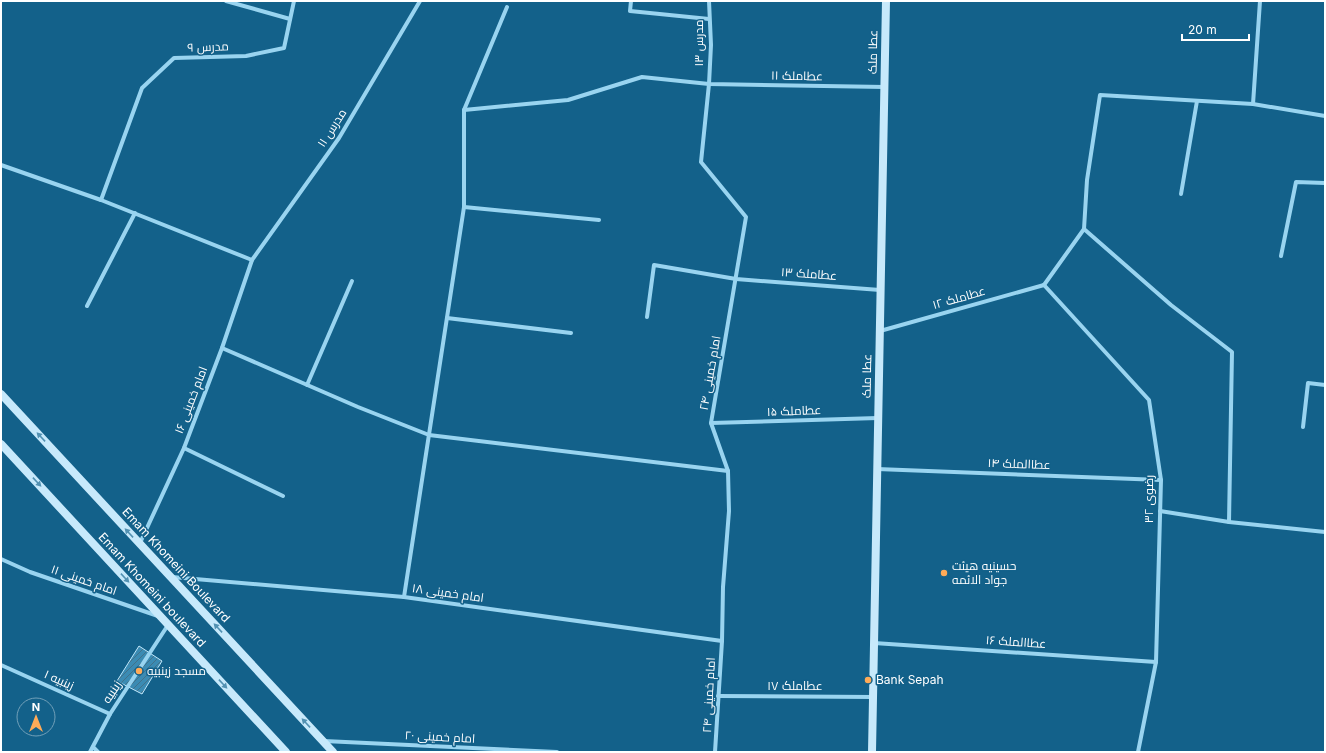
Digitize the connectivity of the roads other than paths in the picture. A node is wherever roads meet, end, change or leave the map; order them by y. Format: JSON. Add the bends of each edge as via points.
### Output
{"nodes":[{"id":1,"x":226,"y":1,"type":"edge"},
{"id":2,"x":294,"y":1,"type":"edge"},
{"id":3,"x":420,"y":1,"type":"edge"},
{"id":4,"x":631,"y":1,"type":"edge"},
{"id":5,"x":709,"y":1,"type":"edge"},
{"id":6,"x":886,"y":1,"type":"edge"},
{"id":7,"x":1260,"y":1,"type":"edge"},
{"id":8,"x":507,"y":7,"type":"dead end"},
{"id":9,"x":290,"y":19,"type":"junction"},
{"id":10,"x":709,"y":19,"type":"junction"},
{"id":11,"x":708,"y":84,"type":"junction"},
{"id":12,"x":885,"y":87,"type":"junction"},
{"id":13,"x":1197,"y":101,"type":"junction"},
{"id":14,"x":1253,"y":104,"type":"junction"},
{"id":15,"x":464,"y":110,"type":"junction"},
{"id":16,"x":1325,"y":116,"type":"edge"},
{"id":17,"x":1,"y":165,"type":"edge"},
{"id":18,"x":1325,"y":183,"type":"edge"},
{"id":19,"x":1181,"y":194,"type":"dead end"},
{"id":20,"x":101,"y":200,"type":"junction"},
{"id":21,"x":464,"y":207,"type":"junction"},
{"id":22,"x":135,"y":213,"type":"junction"},
{"id":23,"x":599,"y":220,"type":"dead end"},
{"id":24,"x":1084,"y":229,"type":"junction"},
{"id":25,"x":1281,"y":256,"type":"dead end"},
{"id":26,"x":252,"y":260,"type":"junction"},
{"id":27,"x":736,"y":279,"type":"junction"},
{"id":28,"x":352,"y":281,"type":"dead end"},
{"id":29,"x":1044,"y":285,"type":"junction"},
{"id":30,"x":881,"y":290,"type":"junction"},
{"id":31,"x":86,"y":306,"type":"dead end"},
{"id":32,"x":647,"y":317,"type":"dead end"},
{"id":33,"x":447,"y":318,"type":"junction"},
{"id":34,"x":880,"y":331,"type":"junction"},
{"id":35,"x":572,"y":332,"type":"dead end"},
{"id":36,"x":222,"y":348,"type":"junction"},
{"id":37,"x":307,"y":385,"type":"junction"},
{"id":38,"x":1325,"y":385,"type":"edge"},
{"id":39,"x":1,"y":394,"type":"edge"},
{"id":40,"x":878,"y":418,"type":"junction"},
{"id":41,"x":711,"y":423,"type":"junction"},
{"id":42,"x":1303,"y":427,"type":"dead end"},
{"id":43,"x":429,"y":435,"type":"junction"},
{"id":44,"x":1,"y":444,"type":"edge"},
{"id":45,"x":184,"y":448,"type":"junction"},
{"id":46,"x":877,"y":469,"type":"junction"},
{"id":47,"x":728,"y":471,"type":"junction"},
{"id":48,"x":1160,"y":480,"type":"junction"},
{"id":49,"x":284,"y":496,"type":"dead end"},
{"id":50,"x":1160,"y":511,"type":"junction"},
{"id":51,"x":1229,"y":522,"type":"junction"},
{"id":52,"x":1325,"y":532,"type":"edge"},
{"id":53,"x":140,"y":543,"type":"junction"},
{"id":54,"x":1,"y":559,"type":"edge"},
{"id":55,"x":170,"y":577,"type":"junction"},
{"id":56,"x":404,"y":597,"type":"junction"},
{"id":57,"x":162,"y":618,"type":"junction"},
{"id":58,"x":168,"y":625,"type":"junction"},
{"id":59,"x":722,"y":641,"type":"junction"},
{"id":60,"x":874,"y":643,"type":"junction"},
{"id":61,"x":1156,"y":662,"type":"junction"},
{"id":62,"x":1,"y":665,"type":"edge"},
{"id":63,"x":718,"y":696,"type":"junction"},
{"id":64,"x":873,"y":697,"type":"junction"},
{"id":65,"x":110,"y":714,"type":"junction"},
{"id":66,"x":323,"y":741,"type":"junction"},
{"id":67,"x":93,"y":746,"type":"junction"},
{"id":68,"x":90,"y":752,"type":"edge"},
{"id":69,"x":98,"y":752,"type":"edge"},
{"id":70,"x":286,"y":752,"type":"edge"},
{"id":71,"x":333,"y":752,"type":"edge"},
{"id":72,"x":557,"y":752,"type":"edge"},
{"id":73,"x":715,"y":752,"type":"edge"},
{"id":74,"x":872,"y":752,"type":"edge"},
{"id":75,"x":1138,"y":752,"type":"edge"}],
"edges":[{"from":1,"to":9,"type":"street"},
{"from":2,"to":9,"type":"street","name":"مدرس ۹"},
{"from":3,"to":26,"type":"street","name":"مدرس ۱۱","via":[[339,138]]},
{"from":4,"to":10,"type":"street","via":[[630,11]]},
{"from":5,"to":10,"type":"street","name":"مدرس ۱۳"},
{"from":6,"to":12,"type":"main road","name":"عطا ملک"},
{"from":7,"to":14,"type":"street"},
{"from":8,"to":15,"type":"street"},
{"from":9,"to":20,"type":"street","name":"مدرس ۹","via":[[284,48],[246,56],[174,58],[142,88]]},
{"from":10,"to":11,"type":"street","name":"مدرس ۱۳","via":[[711,46]]},
{"from":11,"to":12,"type":"street","name":"عطاملک ۱۱"},
{"from":11,"to":15,"type":"street","name":"عطاملک ۱۱","via":[[642,77],[568,100]]},
{"from":11,"to":27,"type":"street","name":"امام خمینی ۲۴","via":[[701,162],[746,217]]},
{"from":12,"to":30,"type":"main road","name":"عطا ملک"},
{"from":13,"to":14,"type":"street"},
{"from":13,"to":19,"type":"street"},
{"from":13,"to":24,"type":"street","via":[[1100,95],[1087,180]]},
{"from":14,"to":16,"type":"street"},
{"from":15,"to":21,"type":"street"},
{"from":17,"to":20,"type":"street"},
{"from":18,"to":25,"type":"street","via":[[1296,182]]},
{"from":20,"to":22,"type":"street"},
{"from":21,"to":23,"type":"street"},
{"from":21,"to":33,"type":"street"},
{"from":22,"to":26,"type":"street"},
{"from":22,"to":31,"type":"street"},
{"from":24,"to":29,"type":"street"},
{"from":24,"to":51,"type":"street","via":[[1171,305],[1232,352]]},
{"from":26,"to":36,"type":"street","name":"امام خمینی ۱۶"},
{"from":27,"to":30,"type":"street","name":"عطاملک ۱۳"},
{"from":27,"to":32,"type":"street","name":"عطاملک ۱۳","via":[[654,265]]},
{"from":27,"to":41,"type":"street","name":"امام خمینی ۲۴"},
{"from":28,"to":37,"type":"street"},
{"from":29,"to":34,"type":"street","name":"عطاملک ۱۲"},
{"from":29,"to":48,"type":"street","name":"رضوی ۳۲","via":[[1149,400]]},
{"from":30,"to":34,"type":"main road","name":"عطا ملک"},
{"from":33,"to":35,"type":"street"},
{"from":33,"to":43,"type":"street"},
{"from":34,"to":40,"type":"main road","name":"عطا ملک"},
{"from":36,"to":37,"type":"street"},
{"from":36,"to":45,"type":"street","name":"امام خمینی ۱۶"},
{"from":37,"to":43,"type":"street"},
{"from":38,"to":42,"type":"street","via":[[1308,382]]},
{"from":53,"to":39,"type":"main road","name":"Emam Khomeini Boulevard","one_way":true},
{"from":40,"to":41,"type":"street","name":"عطاملک ۱۵"},
{"from":40,"to":46,"type":"main road","name":"عطا ملک"},
{"from":41,"to":47,"type":"street","name":"امام خمینی ۲۴"},
{"from":43,"to":47,"type":"street"},
{"from":43,"to":56,"type":"street"},
{"from":44,"to":57,"type":"main road","name":"Emam Khomeini boulevard","one_way":true},
{"from":45,"to":49,"type":"street"},
{"from":45,"to":53,"type":"street","name":"امام خمینی ۱۶"},
{"from":46,"to":48,"type":"street","name":"عطاالملک ۱۴"},
{"from":46,"to":60,"type":"main road","name":"عطا ملک"},
{"from":47,"to":59,"type":"street","name":"امام خمینی ۲۴"},
{"from":48,"to":50,"type":"street","name":"رضوی ۳۲"},
{"from":50,"to":51,"type":"street"},
{"from":50,"to":61,"type":"street","name":"رضوی ۳۲"},
{"from":51,"to":52,"type":"street"},
{"from":53,"to":55,"type":"main road","name":"Emam Khomeini Boulevard"},
{"from":54,"to":57,"type":"street","name":"امام خمینی ۱۱","via":[[30,572]]},
{"from":55,"to":56,"type":"street","name":"امام خمینی ۱۸"},
{"from":66,"to":55,"type":"main road","name":"Emam Khomeini Boulevard","one_way":true},
{"from":56,"to":59,"type":"street","name":"امام خمینی ۱۸"},
{"from":57,"to":58,"type":"main road","name":"Emam Khomeini boulevard"},
{"from":58,"to":65,"type":"street","name":"زینبیه"},
{"from":58,"to":70,"type":"main road","name":"Emam Khomeini boulevard","one_way":true},
{"from":59,"to":63,"type":"street","name":"امام خمینی ۲۴"},
{"from":60,"to":61,"type":"street","name":"عطاالملک ۱۶"},
{"from":60,"to":64,"type":"main road","name":"عطا ملک"},
{"from":61,"to":75,"type":"street","name":"رضوی ۳۲"},
{"from":62,"to":65,"type":"street","name":"زینبیه ۱"},
{"from":63,"to":64,"type":"street","name":"عطاملک ۱۷"},
{"from":63,"to":73,"type":"street","name":"امام خمینی ۲۴"},
{"from":64,"to":74,"type":"main road","name":"عطا ملک"},
{"from":65,"to":67,"type":"street","name":"زینبیه"},
{"from":66,"to":71,"type":"main road","name":"Emam Khomeini Boulevard"},
{"from":66,"to":72,"type":"street","name":"امام خمینی ۲۰"},
{"from":67,"to":68,"type":"street","name":"زینبیه"},
{"from":67,"to":69,"type":"street"}]}
